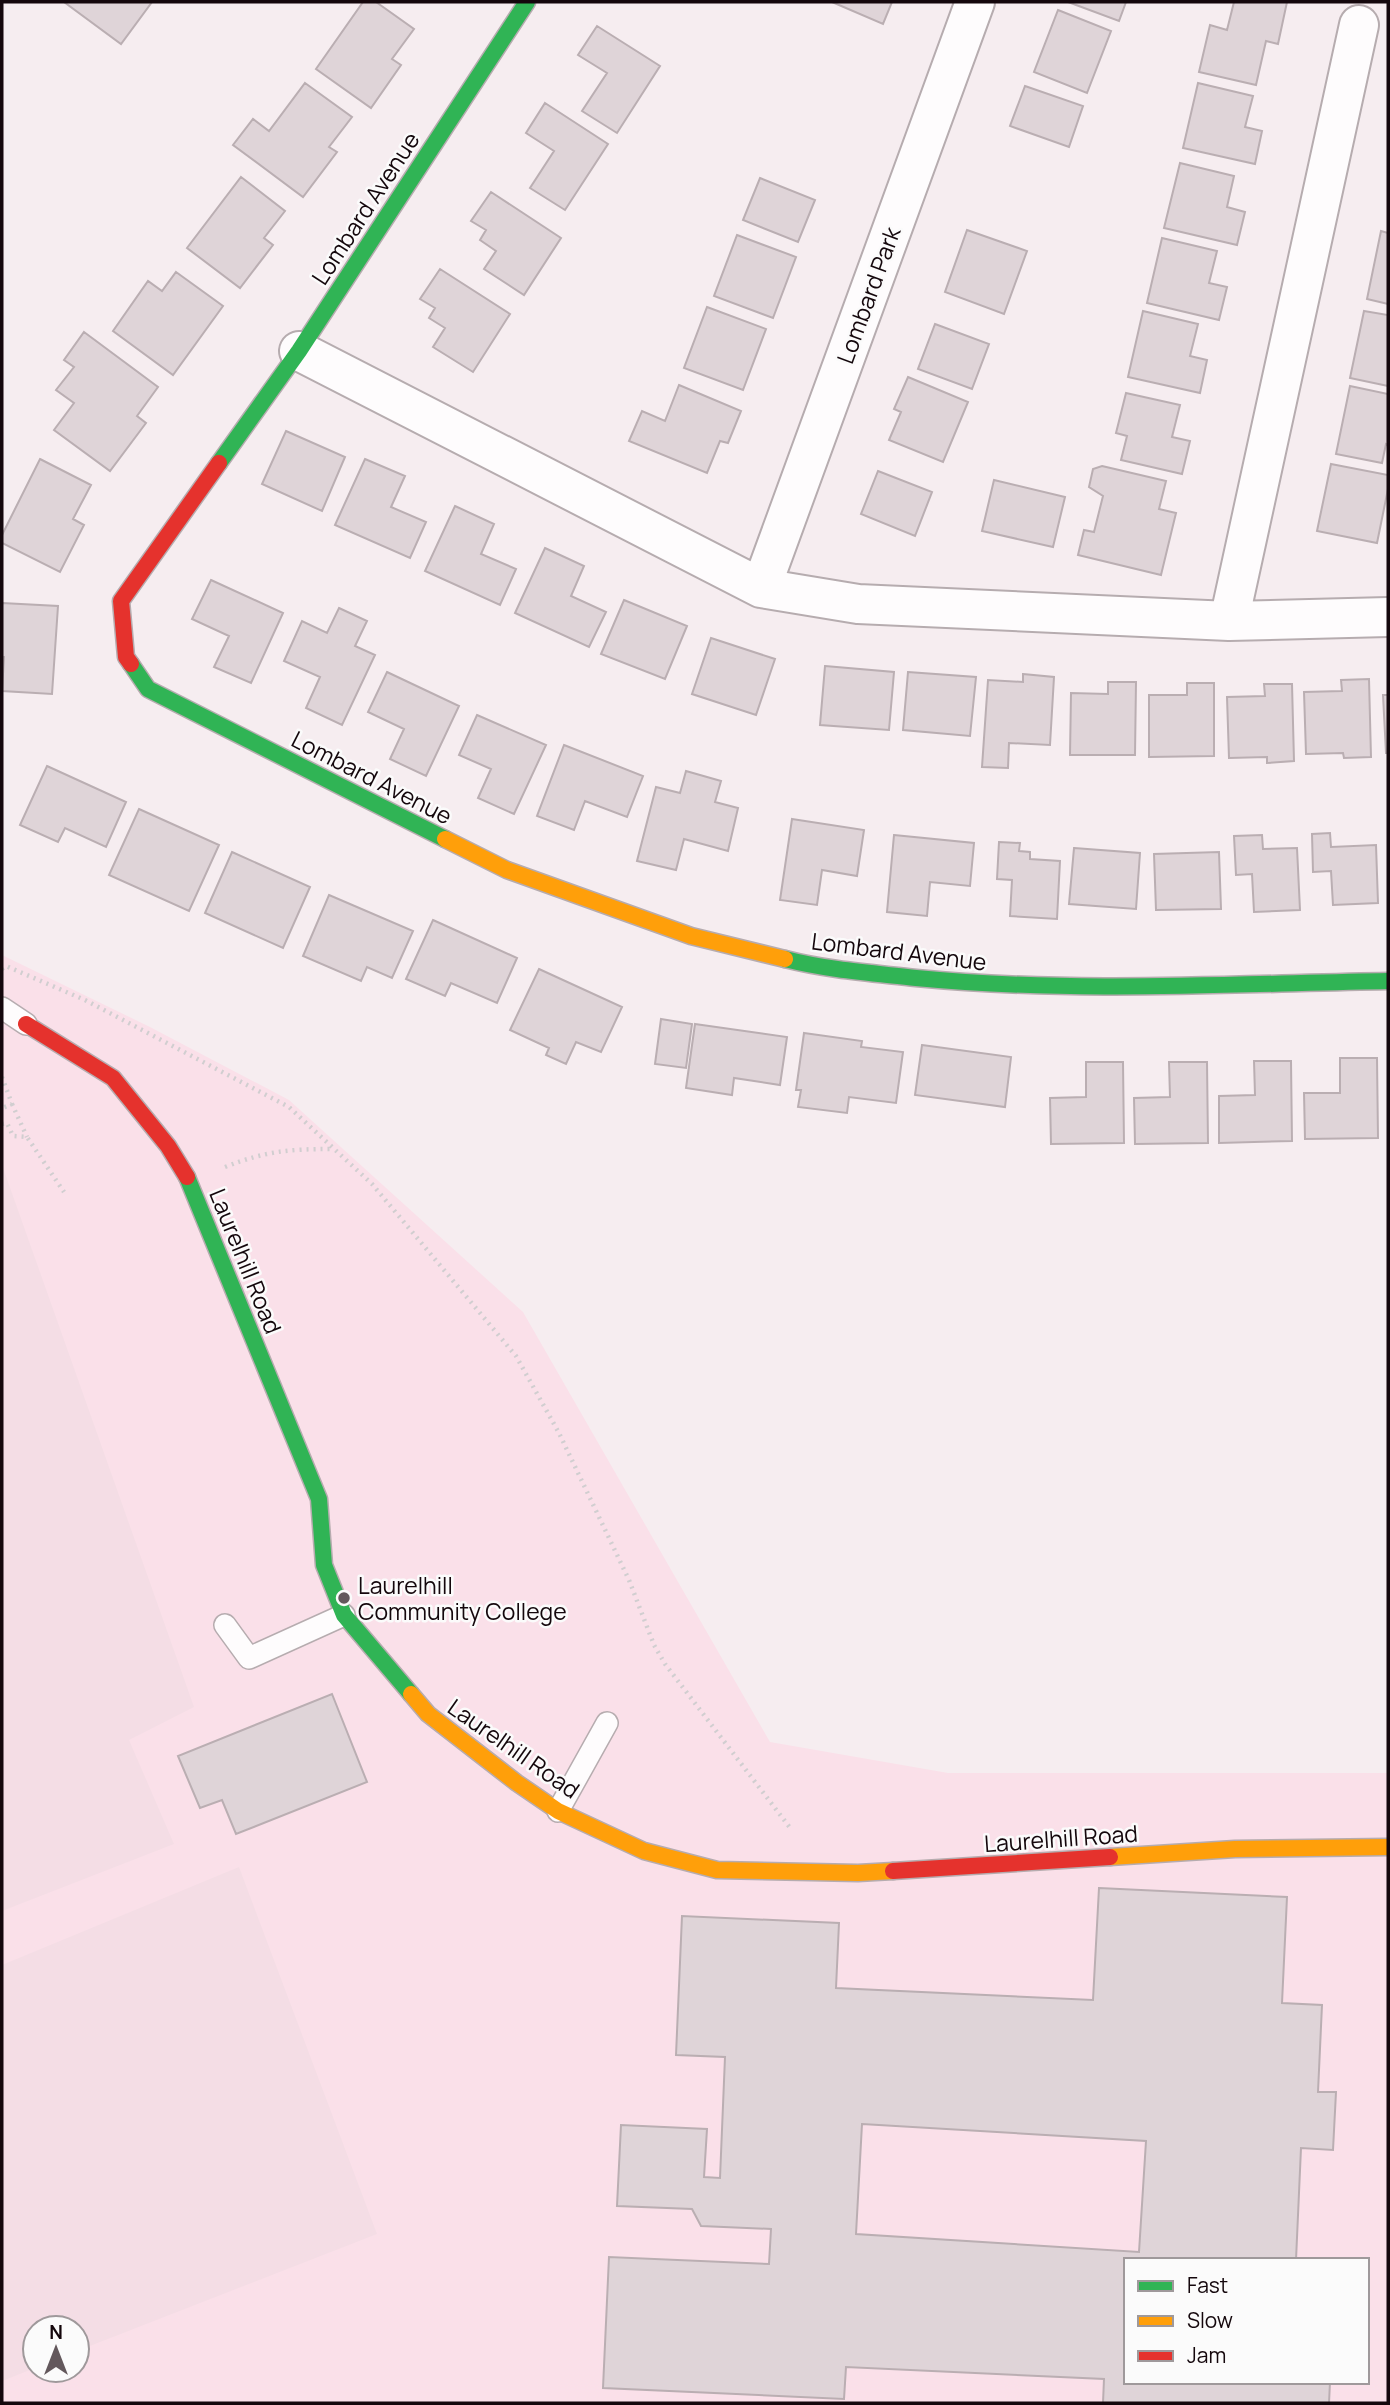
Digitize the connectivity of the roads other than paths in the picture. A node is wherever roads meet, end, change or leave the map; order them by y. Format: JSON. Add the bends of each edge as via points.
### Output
{"nodes":[{"id":1,"x":527,"y":2,"type":"edge"},
{"id":2,"x":975,"y":2,"type":"edge"},
{"id":3,"x":1359,"y":24,"type":"dead end"},
{"id":4,"x":299,"y":351,"type":"junction"},
{"id":5,"x":761,"y":588,"type":"junction"},
{"id":6,"x":1388,"y":617,"type":"edge"},
{"id":7,"x":1230,"y":621,"type":"junction"},
{"id":8,"x":1388,"y":981,"type":"edge"},
{"id":9,"x":2,"y":1008,"type":"edge"},
{"id":10,"x":26,"y":1024,"type":"joint"},
{"id":11,"x":344,"y":1615,"type":"junction"},
{"id":12,"x":225,"y":1625,"type":"dead end"},
{"id":13,"x":607,"y":1723,"type":"dead end"},
{"id":14,"x":558,"y":1811,"type":"junction"},
{"id":15,"x":1388,"y":1847,"type":"edge"}],
"edges":[{"from":1,"to":4,"type":"street","name":"Lombard Avenue"},
{"from":2,"to":5,"type":"street","name":"Lombard Park"},
{"from":3,"to":7,"type":"street"},
{"from":4,"to":5,"type":"street"},
{"from":4,"to":8,"type":"street","name":"Lombard Avenue","via":[[121,601],[126,657],[148,690],[507,870],[691,936],[821,968],[991,985]]},
{"from":5,"to":7,"type":"street","via":[[858,604]]},
{"from":6,"to":7,"type":"street"},
{"from":9,"to":10,"type":"lane"},
{"from":10,"to":11,"type":"street","name":"Laurelhill Road","via":[[113,1077],[168,1146],[189,1181],[319,1499],[324,1565]]},
{"from":11,"to":12,"type":"lane","via":[[249,1658]]},
{"from":11,"to":14,"type":"street","name":"Laurelhill Road","via":[[428,1714]]},
{"from":13,"to":14,"type":"lane"},
{"from":14,"to":15,"type":"street","name":"Laurelhill Road","via":[[644,1851],[717,1870],[858,1873],[1235,1849]]}]}
